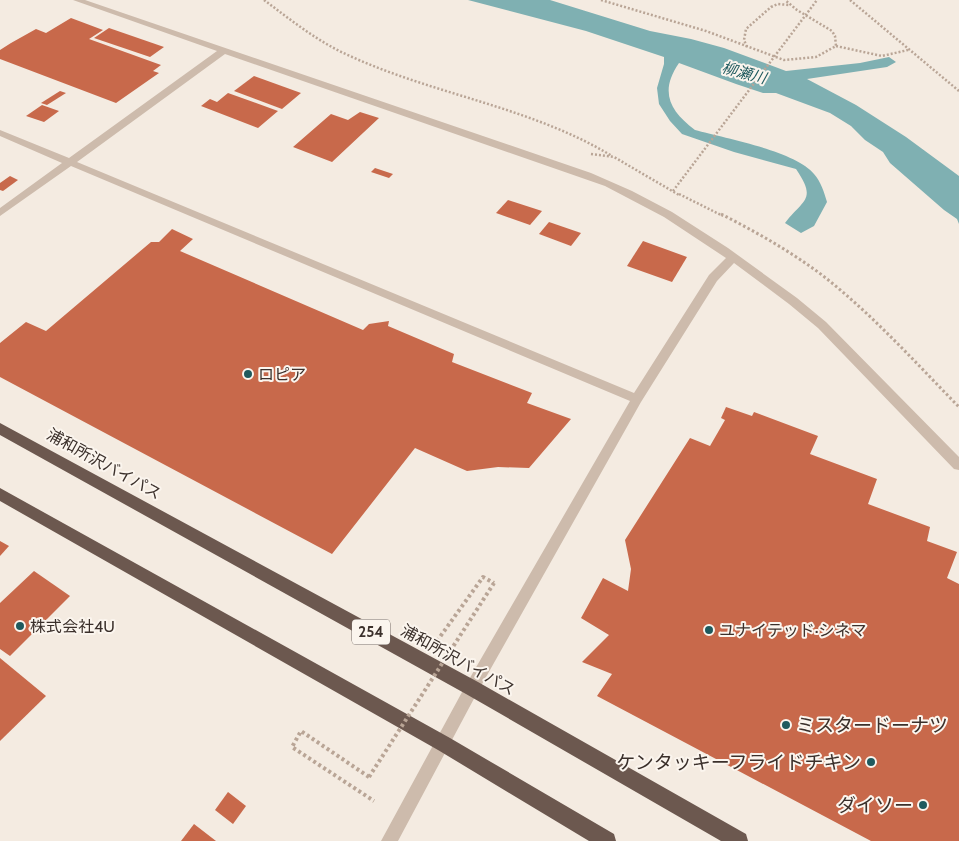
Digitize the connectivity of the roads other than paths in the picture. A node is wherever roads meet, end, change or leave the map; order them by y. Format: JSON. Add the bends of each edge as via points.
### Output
{"nodes":[{"id":1,"x":77,"y":0,"type":"edge"},
{"id":2,"x":223,"y":50,"type":"junction"},
{"id":3,"x":0,"y":133,"type":"edge"},
{"id":4,"x":69,"y":162,"type":"junction"},
{"id":5,"x":0,"y":213,"type":"edge"},
{"id":6,"x":733,"y":257,"type":"junction"},
{"id":7,"x":637,"y":398,"type":"junction"},
{"id":8,"x":0,"y":428,"type":"edge"},
{"id":9,"x":959,"y":465,"type":"edge"},
{"id":10,"x":0,"y":494,"type":"edge"},
{"id":11,"x":472,"y":688,"type":"junction"},
{"id":12,"x":444,"y":744,"type":"junction"},
{"id":13,"x":389,"y":841,"type":"edge"},
{"id":14,"x":607,"y":841,"type":"edge"},
{"id":15,"x":739,"y":841,"type":"edge"}],
"edges":[{"from":1,"to":2,"type":"street"},
{"from":2,"to":4,"type":"street"},
{"from":2,"to":6,"type":"street","via":[[619,187],[699,233]]},
{"from":3,"to":4,"type":"street"},
{"from":4,"to":5,"type":"street"},
{"from":4,"to":7,"type":"street"},
{"from":6,"to":7,"type":"street","via":[[713,278]]},
{"from":6,"to":9,"type":"street","via":[[822,324]]},
{"from":7,"to":11,"type":"street"},
{"from":8,"to":11,"type":"highway","name":"浦和所沢バイパス","number":"254"},
{"from":10,"to":12,"type":"highway"},
{"from":11,"to":12,"type":"street"},
{"from":11,"to":15,"type":"highway","name":"浦和所沢バイパス","number":"254"},
{"from":12,"to":13,"type":"street"},
{"from":12,"to":14,"type":"highway"}]}
